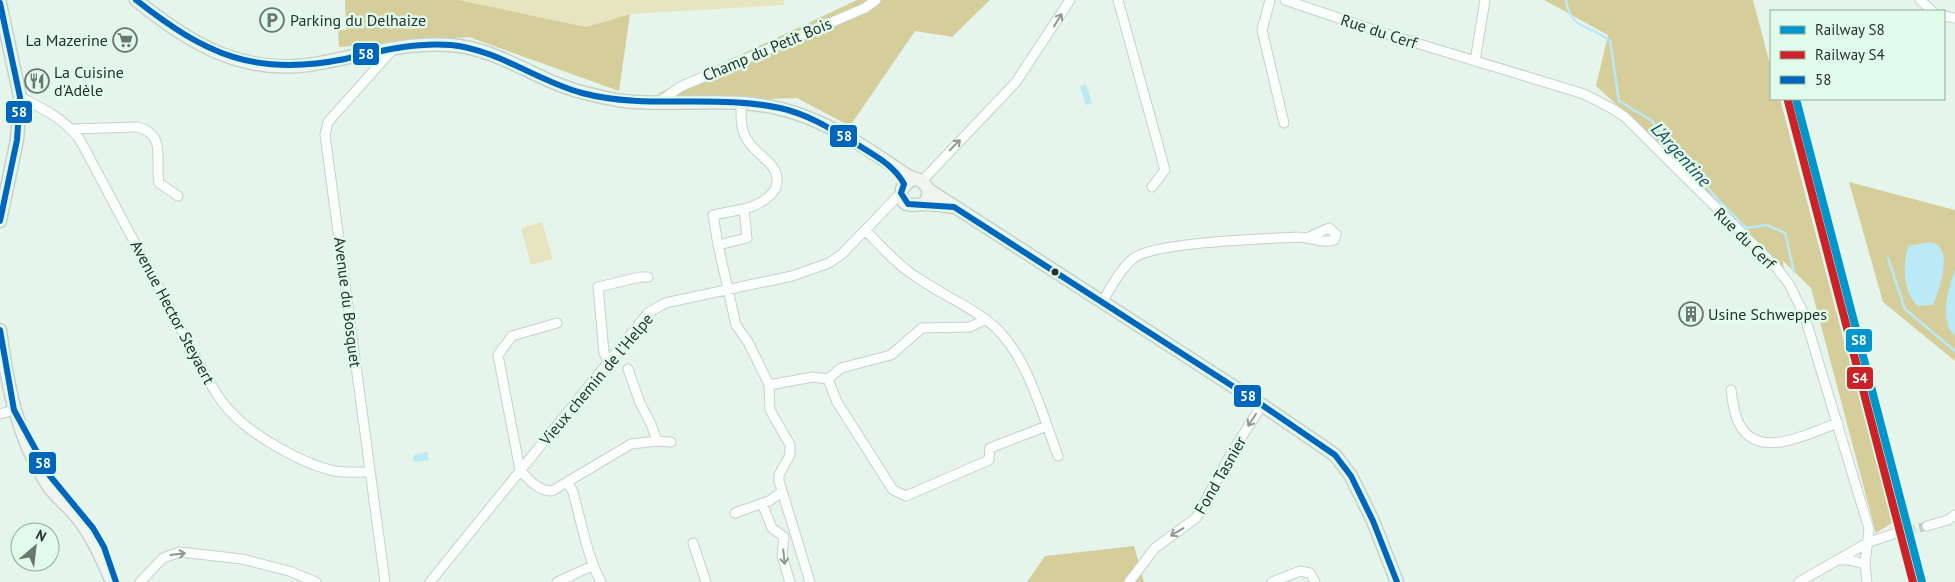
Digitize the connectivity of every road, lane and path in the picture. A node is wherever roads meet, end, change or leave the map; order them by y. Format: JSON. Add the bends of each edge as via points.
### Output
{"nodes":[{"id":1,"x":136,"y":0,"type":"edge"},
{"id":2,"x":876,"y":0,"type":"edge"},
{"id":3,"x":1070,"y":0,"type":"edge"},
{"id":4,"x":1118,"y":0,"type":"edge"},
{"id":5,"x":1270,"y":0,"type":"edge"},
{"id":6,"x":1285,"y":0,"type":"edge"},
{"id":7,"x":1485,"y":0,"type":"edge"},
{"id":8,"x":1920,"y":0,"type":"edge"},
{"id":9,"x":0,"y":3,"type":"edge"},
{"id":10,"x":1931,"y":10,"type":"edge"},
{"id":11,"x":394,"y":48,"type":"junction"},
{"id":12,"x":1475,"y":61,"type":"junction"},
{"id":13,"x":20,"y":97,"type":"junction"},
{"id":14,"x":659,"y":102,"type":"junction"},
{"id":15,"x":741,"y":104,"type":"junction"},
{"id":16,"x":1284,"y":123,"type":"dead end"},
{"id":17,"x":73,"y":129,"type":"junction"},
{"id":18,"x":1152,"y":187,"type":"dead end"},
{"id":19,"x":913,"y":189,"type":"junction"},
{"id":20,"x":178,"y":196,"type":"dead end"},
{"id":21,"x":924,"y":204,"type":"junction"},
{"id":22,"x":954,"y":207,"type":"junction"},
{"id":23,"x":744,"y":209,"type":"junction"},
{"id":24,"x":0,"y":221,"type":"edge"},
{"id":25,"x":865,"y":230,"type":"junction"},
{"id":26,"x":1309,"y":237,"type":"dead end"},
{"id":27,"x":718,"y":245,"type":"junction"},
{"id":28,"x":648,"y":277,"type":"dead end"},
{"id":29,"x":727,"y":289,"type":"junction"},
{"id":30,"x":1102,"y":302,"type":"junction"},
{"id":31,"x":986,"y":319,"type":"junction"},
{"id":32,"x":557,"y":323,"type":"dead end"},
{"id":33,"x":0,"y":330,"type":"edge"},
{"id":34,"x":608,"y":361,"type":"junction"},
{"id":35,"x":628,"y":369,"type":"dead end"},
{"id":36,"x":828,"y":379,"type":"junction"},
{"id":37,"x":768,"y":385,"type":"junction"},
{"id":38,"x":1731,"y":390,"type":"dead end"},
{"id":39,"x":1262,"y":404,"type":"junction"},
{"id":40,"x":14,"y":410,"type":"junction"},
{"id":41,"x":0,"y":414,"type":"edge"},
{"id":42,"x":1838,"y":423,"type":"junction"},
{"id":43,"x":1047,"y":426,"type":"junction"},
{"id":44,"x":657,"y":441,"type":"junction"},
{"id":45,"x":671,"y":442,"type":"dead end"},
{"id":46,"x":1058,"y":456,"type":"dead end"},
{"id":47,"x":520,"y":470,"type":"junction"},
{"id":48,"x":370,"y":472,"type":"junction"},
{"id":49,"x":568,"y":483,"type":"junction"},
{"id":50,"x":782,"y":492,"type":"junction"},
{"id":51,"x":762,"y":503,"type":"junction"},
{"id":52,"x":735,"y":512,"type":"dead end"},
{"id":53,"x":1955,"y":515,"type":"edge"},
{"id":54,"x":1927,"y":526,"type":"tunnel mouth"},
{"id":55,"x":794,"y":532,"type":"junction"},
{"id":56,"x":1894,"y":534,"type":"tunnel mouth"},
{"id":57,"x":784,"y":537,"type":"junction"},
{"id":58,"x":1869,"y":542,"type":"junction"},
{"id":59,"x":693,"y":543,"type":"dead end"},
{"id":60,"x":1838,"y":560,"type":"junction"},
{"id":61,"x":1865,"y":564,"type":"junction"},
{"id":62,"x":592,"y":566,"type":"junction"},
{"id":63,"x":114,"y":582,"type":"edge"},
{"id":64,"x":140,"y":582,"type":"edge"},
{"id":65,"x":316,"y":582,"type":"edge"},
{"id":66,"x":385,"y":582,"type":"edge"},
{"id":67,"x":430,"y":582,"type":"edge"},
{"id":68,"x":556,"y":582,"type":"edge"},
{"id":69,"x":601,"y":582,"type":"edge"},
{"id":70,"x":706,"y":582,"type":"edge"},
{"id":71,"x":790,"y":582,"type":"edge"},
{"id":72,"x":810,"y":582,"type":"edge"},
{"id":73,"x":1129,"y":582,"type":"edge"},
{"id":74,"x":1272,"y":582,"type":"edge"},
{"id":75,"x":1315,"y":582,"type":"edge"},
{"id":76,"x":1397,"y":582,"type":"edge"},
{"id":77,"x":1799,"y":582,"type":"edge"},
{"id":78,"x":1867,"y":582,"type":"edge"}],
"edges":[{"from":1,"to":11,"type":"main road","via":[[197,44],[221,55],[256,64],[316,64]]},
{"from":2,"to":14,"type":"street","name":"Champ du Petit Bois","via":[[865,8],[680,87]]},
{"from":19,"to":3,"type":"street","name":"Vieux chemin de l'Helpe","one_way":true,"via":[[1016,82]]},
{"from":4,"to":18,"type":"street","via":[[1165,170]]},
{"from":5,"to":16,"type":"street","via":[[1262,30]]},
{"from":6,"to":12,"type":"street","name":"Rue du Cerf"},
{"from":7,"to":12,"type":"street"},
{"from":8,"to":10,"type":"street"},
{"from":9,"to":13,"type":"main road"},
{"from":11,"to":14,"type":"main road","via":[[430,44],[478,50],[581,92],[633,102]]},
{"from":11,"to":48,"type":"street","name":"Avenue du Bosquet","via":[[328,122],[325,135]]},
{"from":12,"to":42,"type":"street","name":"Rue du Cerf","via":[[1584,94],[1613,108],[1763,254],[1797,298]]},
{"from":13,"to":17,"type":"street","name":"Avenue Hector Steyaert"},
{"from":13,"to":24,"type":"main road","via":[[17,140]]},
{"from":14,"to":15,"type":"main road"},
{"from":15,"to":19,"type":"main road","via":[[780,108],[823,124],[886,163]]},
{"from":15,"to":23,"type":"street","via":[[743,133],[772,167],[777,178],[770,196],[763,203]]},
{"from":17,"to":20,"type":"street","via":[[146,129],[156,141],[159,183]]},
{"from":17,"to":48,"type":"street","name":"Avenue Hector Steyaert","via":[[207,378],[227,408],[260,435],[310,463],[340,472]]},
{"from":19,"to":21,"type":"main road","via":[[927,200]]},
{"from":19,"to":21,"type":"main road","via":[[912,206]]},
{"from":19,"to":22,"type":"main road"},
{"from":19,"to":25,"type":"street","name":"Vieux chemin de l'Helpe","via":[[886,208]]},
{"from":21,"to":22,"type":"main road"},
{"from":22,"to":30,"type":"main road"},
{"from":23,"to":27,"type":"street","via":[[747,238]]},
{"from":23,"to":27,"type":"street","via":[[713,214]]},
{"from":25,"to":29,"type":"street","name":"Vieux chemin de l'Helpe","via":[[842,254],[817,268]]},
{"from":25,"to":31,"type":"street","via":[[914,276]]},
{"from":26,"to":30,"type":"street","via":[[1144,252],[1125,267]]},
{"from":27,"to":29,"type":"street"},
{"from":28,"to":34,"type":"street","via":[[598,287],[604,353]]},
{"from":29,"to":34,"type":"street","name":"Vieux chemin de l'Helpe","via":[[682,298],[655,308]]},
{"from":29,"to":37,"type":"street","via":[[736,325],[748,342]]},
{"from":30,"to":39,"type":"main road"},
{"from":31,"to":36,"type":"street","via":[[970,327],[922,328],[891,355],[841,368]]},
{"from":31,"to":43,"type":"street","via":[[1011,345]]},
{"from":32,"to":47,"type":"street","via":[[512,336],[498,355]]},
{"from":33,"to":40,"type":"main road"},
{"from":34,"to":47,"type":"street","name":"Vieux chemin de l'Helpe"},
{"from":35,"to":44,"type":"street"},
{"from":36,"to":37,"type":"street","via":[[813,376]]},
{"from":36,"to":43,"type":"street","via":[[836,402],[893,490],[906,496],[989,460],[990,448]]},
{"from":37,"to":50,"type":"street","via":[[770,410],[790,445],[790,455],[779,475]]},
{"from":38,"to":42,"type":"street","via":[[1740,427],[1760,442],[1774,444]]},
{"from":39,"to":73,"type":"street","name":"Fond Tasnier","one_way":true,"via":[[1196,518],[1155,548]]},
{"from":39,"to":76,"type":"main road","via":[[1335,455],[1351,476],[1373,520]]},
{"from":40,"to":41,"type":"street"},
{"from":40,"to":63,"type":"main road","via":[[38,470],[89,534]]},
{"from":42,"to":58,"type":"street","name":"Rue du Cerf","via":[[1869,529]]},
{"from":43,"to":46,"type":"street"},
{"from":44,"to":45,"type":"street"},
{"from":44,"to":49,"type":"street","via":[[631,444]]},
{"from":47,"to":49,"type":"street","via":[[532,484],[548,491]]},
{"from":47,"to":67,"type":"street","name":"Vieux chemin de l'Helpe"},
{"from":48,"to":66,"type":"street","name":"Avenue du Bosquet"},
{"from":49,"to":62,"type":"street"},
{"from":50,"to":51,"type":"street"},
{"from":50,"to":55,"type":"street"},
{"from":51,"to":52,"type":"street"},
{"from":51,"to":57,"type":"street","via":[[772,528]]},
{"from":53,"to":54,"type":"street"},
{"from":55,"to":57,"type":"street"},
{"from":55,"to":72,"type":"street"},
{"from":56,"to":58,"type":"street"},
{"from":57,"to":71,"type":"street","one_way":true,"via":[[782,556]]},
{"from":58,"to":60,"type":"street"},
{"from":58,"to":61,"type":"street","name":"Rue du Cerf"},
{"from":59,"to":70,"type":"street"},
{"from":60,"to":61,"type":"street"},
{"from":60,"to":77,"type":"street"},
{"from":61,"to":78,"type":"street","name":"Rue du Cerf"},
{"from":62,"to":68,"type":"street"},
{"from":62,"to":69,"type":"street"},
{"from":64,"to":65,"type":"street","one_way":true,"via":[[163,558],[180,552],[242,558]]},
{"from":74,"to":75,"type":"street","via":[[1300,571],[1310,573]]}]}
